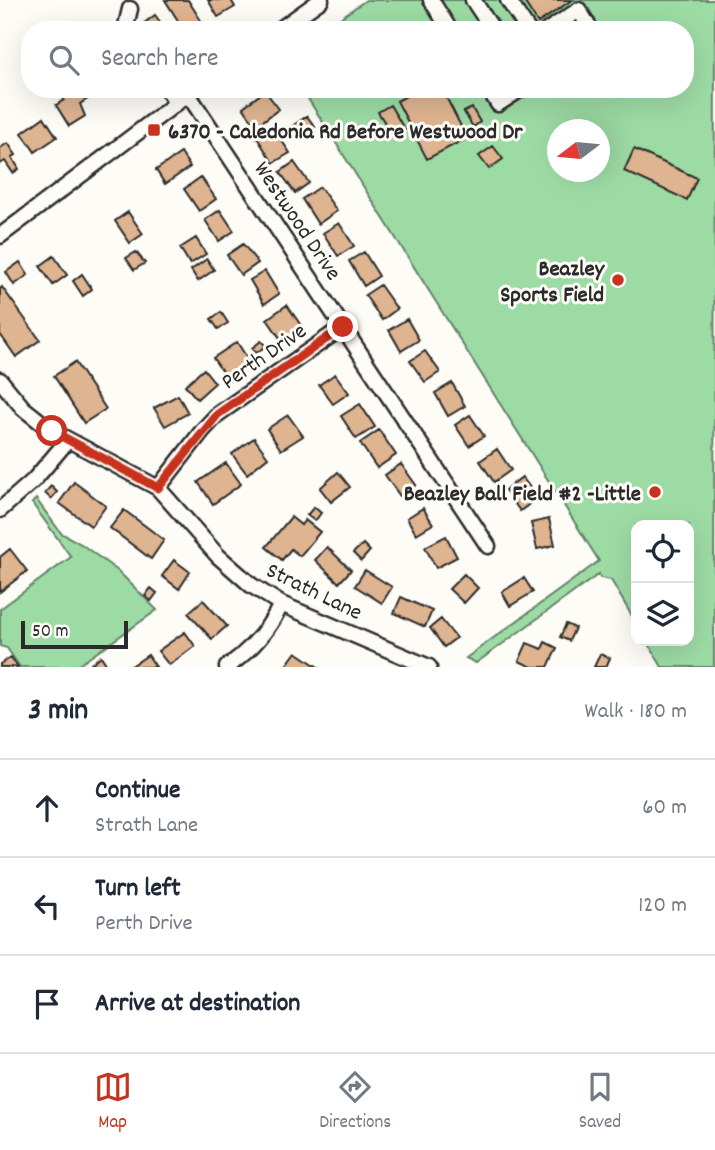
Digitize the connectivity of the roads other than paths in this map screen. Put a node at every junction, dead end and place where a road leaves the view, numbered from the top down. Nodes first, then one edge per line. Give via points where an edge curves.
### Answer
1 (321, 0) edge
2 (431, 0) edge
3 (473, 0) edge
4 (508, 0) edge
5 (130, 9) dead end
6 (127, 21) edge
7 (292, 21) edge
8 (444, 21) edge
9 (487, 21) edge
10 (522, 21) edge
11 (562, 21) edge
12 (586, 21) edge
13 (173, 98) edge
14 (183, 98) edge
15 (196, 98) edge
16 (494, 98) edge
17 (508, 98) edge
18 (176, 103) junction
19 (0, 236) edge
20 (343, 327) junction
21 (0, 380) edge
22 (68, 440) junction
23 (158, 488) junction
24 (0, 510) edge
25 (488, 547) dead end
26 (281, 604) junction
27 (227, 667) edge
28 (429, 667) edge

1 - 7 street
2 - 8 street
3 - 9 street
4 - 10 street
5 - 6 street
11 - 12 street via 579,10
13 - 18 street
14 - 18 street
15 - 20 street, Westwood Drive
16 - 17 street via 498,104
18 - 19 street
20 - 23 street, Perth Drive via 218,414
20 - 25 street, Westwood Drive
21 - 22 street, Strath Lane via 23,408
22 - 23 street, Strath Lane
22 - 24 street
23 - 26 street, Strath Lane via 218,556
26 - 27 street via 261,638
26 - 28 street, Strath Lane

